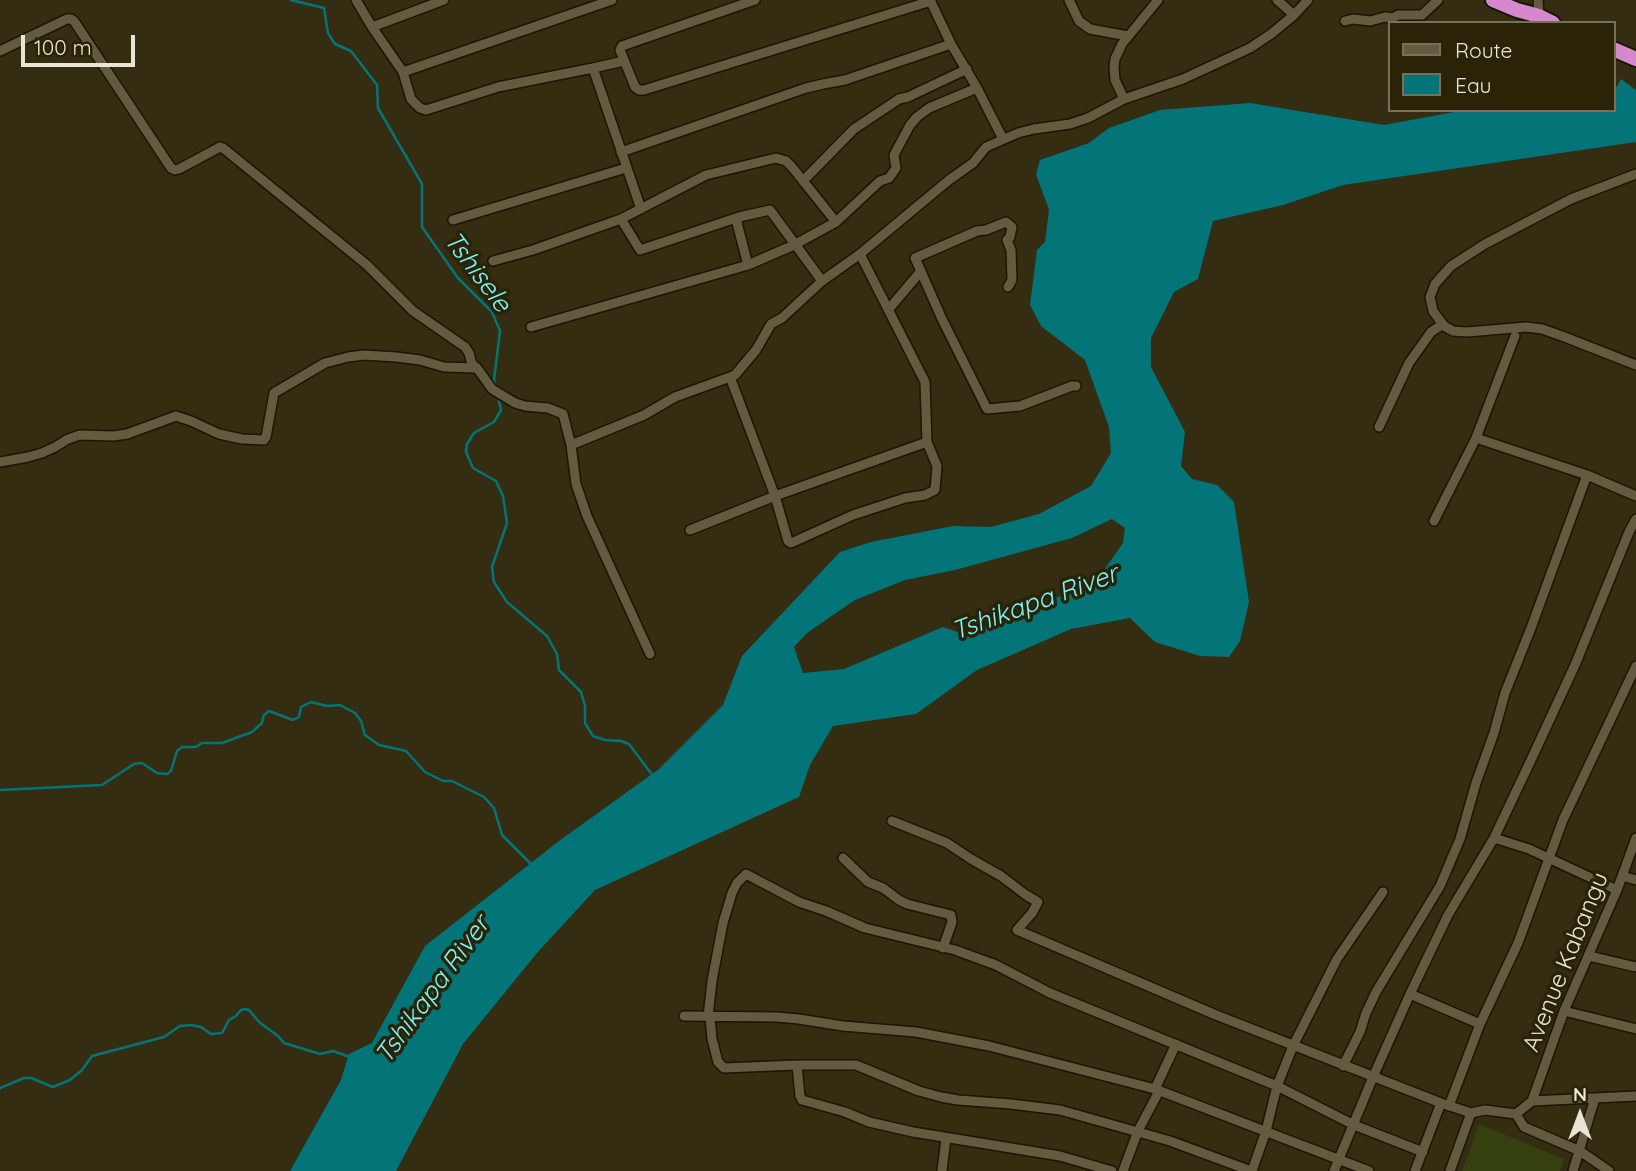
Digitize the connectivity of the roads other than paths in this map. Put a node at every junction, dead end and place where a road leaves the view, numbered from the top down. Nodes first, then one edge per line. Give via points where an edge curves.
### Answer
1 (356, 0) edge
2 (444, 0) edge
3 (612, 0) edge
4 (755, 0) edge
5 (931, 0) edge
6 (1069, 0) edge
7 (1158, 0) edge
8 (1277, 0) edge
9 (1308, 0) edge
10 (1438, 0) edge
11 (1493, 0) edge
12 (1538, 0) edge
13 (1294, 15) junction
14 (1539, 16) junction
15 (1345, 21) dead end
16 (1549, 21) edge
17 (372, 27) junction
18 (1128, 36) junction
19 (951, 44) junction
20 (1615, 50) edge
21 (0, 51) edge
22 (1636, 59) edge
23 (624, 61) junction
24 (593, 68) junction
25 (967, 69) junction
26 (403, 72) junction
27 (977, 88) junction
28 (1124, 99) junction
29 (1003, 139) junction
30 (621, 152) junction
31 (626, 168) junction
32 (1636, 174) edge
33 (803, 181) junction
34 (641, 208) junction
35 (739, 217) junction
36 (621, 219) junction
37 (453, 220) dead end
38 (836, 222) junction
39 (794, 245) junction
40 (860, 254) junction
41 (493, 261) dead end
42 (748, 265) junction
43 (921, 271) junction
44 (822, 281) junction
45 (1008, 287) dead end
46 (888, 310) junction
47 (1443, 324) junction
48 (531, 327) dead end
49 (1515, 336) dead end
50 (1636, 364) edge
51 (477, 368) junction
52 (730, 377) junction
53 (1076, 386) dead end
54 (1378, 427) dead end
55 (1476, 439) junction
56 (927, 442) junction
57 (571, 445) junction
58 (0, 462) edge
59 (1587, 475) junction
60 (775, 496) junction
61 (1636, 496) edge
62 (1636, 519) edge
63 (1434, 521) dead end
64 (690, 530) dead end
65 (650, 654) dead end
66 (1636, 666) edge
67 (892, 821) dead end
68 (1494, 838) junction
69 (1636, 838) edge
70 (844, 858) dead end
71 (1549, 859) junction
72 (1622, 876) junction
73 (1636, 880) edge
74 (1617, 890) junction
75 (1383, 892) dead end
76 (943, 948) junction
77 (1589, 956) junction
78 (1636, 967) edge
79 (1410, 994) junction
80 (1564, 1011) junction
81 (684, 1016) dead end
82 (709, 1017) junction
83 (1480, 1024) junction
84 (1636, 1029) edge
85 (1176, 1044) junction
86 (1293, 1045) junction
87 (797, 1065) junction
88 (1343, 1066) junction
89 (1373, 1077) junction
90 (1277, 1086) junction
91 (1155, 1089) junction
92 (1636, 1096) edge
93 (1595, 1098) junction
94 (1532, 1101) junction
95 (1445, 1104) junction
96 (1471, 1113) junction
97 (1516, 1114) junction
98 (1354, 1125) junction
99 (1138, 1131) junction
100 (1266, 1131) junction
101 (946, 1138) junction
102 (1580, 1151) junction
103 (1423, 1152) junction
104 (1339, 1158) junction
105 (942, 1171) edge
106 (1112, 1171) edge
107 (1123, 1171) edge
108 (1251, 1171) edge
109 (1335, 1171) edge
110 (1369, 1171) edge
111 (1415, 1171) edge
112 (1450, 1171) edge
113 (1573, 1171) edge
114 (1609, 1171) edge

1 - 17 street
2 - 17 street
3 - 26 street
4 - 23 street via 622,46
5 - 19 street
5 - 23 street via 644,90 635,87
6 - 18 street via 1079,21 1090,29
7 - 18 street
8 - 13 street
9 - 13 street
10 - 15 street via 1422,15
11 - 14 highway
12 - 14 street
13 - 28 street via 1250,48 1183,79
14 - 16 highway
17 - 26 street
18 - 28 street via 1114,67
19 - 25 street
19 - 30 street
20 - 22 highway
21 - 51 street via 71,19 171,168 179,169 223,148 366,265 413,311 465,347
23 - 24 street
24 - 26 street via 498,87 426,110 411,99
24 - 30 street
25 - 27 street
25 - 33 street via 899,99 854,129
27 - 29 street
27 - 38 street via 917,117 894,155 896,169
28 - 29 street via 1070,124
29 - 40 street via 986,147 973,163
30 - 31 street
31 - 34 street
31 - 37 street
32 - 47 street via 1571,199 1451,266 1430,297
33 - 34 street via 786,160 776,158 706,175
33 - 38 street
34 - 36 street
35 - 36 street via 640,250
35 - 39 street via 770,210
35 - 42 street
36 - 41 street
38 - 39 street
39 - 42 street
39 - 44 street
40 - 44 street
40 - 46 street
42 - 48 street
43 - 45 street via 915,258 1006,222 1012,227 1007,240 1012,280
43 - 46 street
43 - 53 street via 987,409 1020,405
44 - 52 street via 771,324 744,366
46 - 56 street via 925,383
47 - 50 street via 1466,332 1542,329
47 - 54 street via 1431,332 1409,363
49 - 55 street
51 - 57 street via 492,389 515,403 560,411
51 - 58 street via 396,357 348,357 325,363 274,393 264,440 219,433 176,416 127,434 80,435 42,453
52 - 57 street
52 - 60 street
55 - 59 street
55 - 63 street
56 - 60 street
56 - 60 street via 937,466 935,489 853,515 793,543 788,541
57 - 65 street via 576,484 587,516
59 - 61 street
59 - 88 street via 1505,693 1460,839 1440,886 1376,992
60 - 64 street
62 - 68 street via 1575,665
66 - 71 street
67 - 86 street via 947,843 1038,902 1017,930
68 - 71 street
68 - 79 street via 1448,915
69 - 72 street, Avenue Kabangu
70 - 76 street via 868,882 891,896 951,915
71 - 74 street
71 - 83 street via 1518,943
72 - 73 street
72 - 74 street, Avenue Kabangu
74 - 77 street, Avenue Kabangu
75 - 86 street via 1337,959
76 - 82 street via 865,928 799,902 746,874 732,893 723,923
76 - 85 street via 996,965 1050,993
77 - 78 street
77 - 80 street, Avenue Kabangu
79 - 83 street
79 - 89 street
80 - 84 street
80 - 94 street, Avenue Kabangu
81 - 82 street
82 - 87 street via 722,1066
82 - 91 street via 776,1017 916,1032
83 - 95 street
85 - 90 street
85 - 91 street
86 - 88 street
86 - 90 street
87 - 99 street via 856,1065 919,1091 958,1101 1060,1110
87 - 101 street via 802,1100 869,1122
88 - 89 street
89 - 95 street
89 - 98 street
90 - 98 street
90 - 100 street
91 - 99 street via 1158,1093
91 - 100 street
92 - 93 street
93 - 94 street
93 - 102 street
94 - 97 street
95 - 96 street
95 - 103 street
96 - 97 street
96 - 112 street
97 - 102 street via 1524,1127
98 - 103 street
98 - 104 street
99 - 107 street
99 - 108 street
100 - 104 street
100 - 108 street
101 - 105 street
101 - 106 street via 1060,1156
102 - 113 street
102 - 114 street
103 - 111 street
104 - 109 street
104 - 110 street

